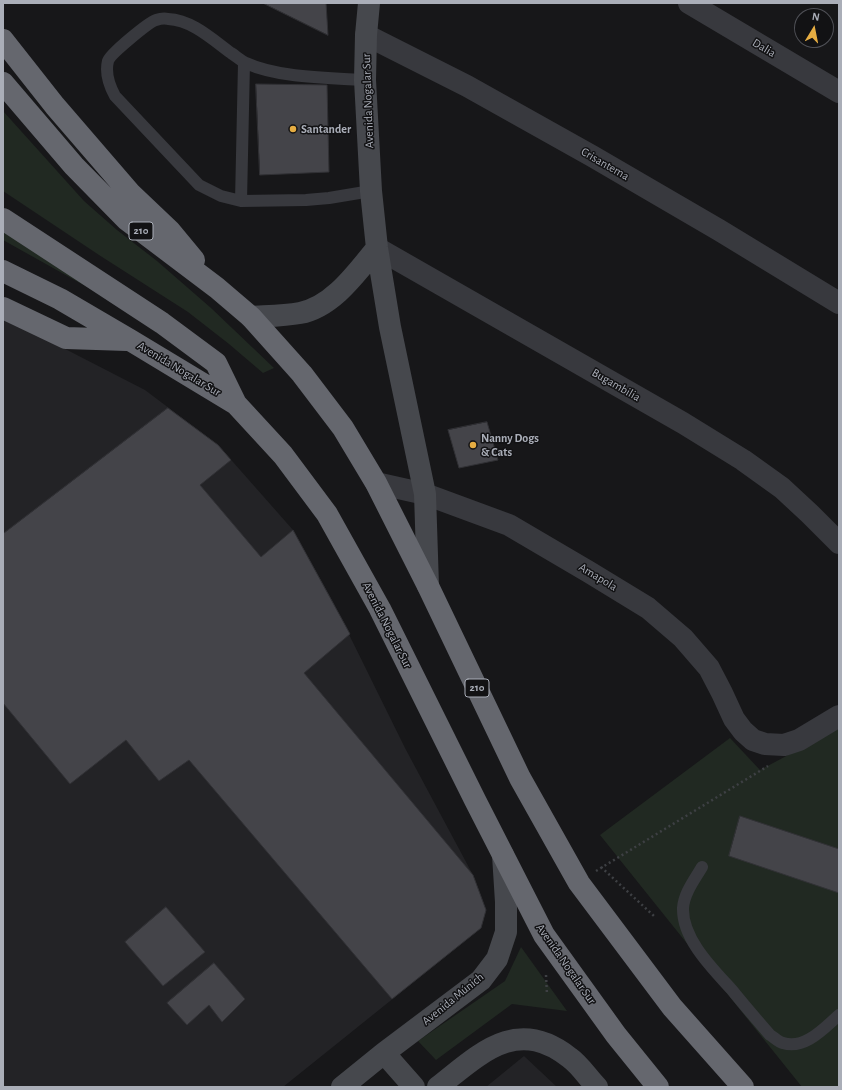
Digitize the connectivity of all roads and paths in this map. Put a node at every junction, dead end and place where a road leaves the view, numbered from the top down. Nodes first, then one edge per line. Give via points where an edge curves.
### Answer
1 (369, 3) edge
2 (689, 3) edge
3 (366, 35) junction
4 (3, 40) edge
5 (244, 62) junction
6 (365, 80) junction
7 (3, 84) edge
8 (839, 92) edge
9 (371, 191) junction
10 (241, 201) junction
11 (3, 219) edge
12 (377, 248) junction
13 (3, 271) edge
14 (216, 288) junction
15 (839, 303) edge
16 (3, 308) edge
17 (250, 317) junction
18 (130, 340) junction
19 (236, 404) junction
20 (376, 483) junction
21 (425, 494) junction
22 (839, 543) edge
23 (428, 586) junction
24 (839, 716) edge
25 (768, 755) junction
26 (502, 855) junction
27 (702, 867) dead end
28 (601, 868) junction
29 (580, 883) junction
30 (654, 916) dead end
31 (839, 1015) edge
32 (384, 1053) junction
33 (342, 1087) edge
34 (414, 1087) edge
35 (438, 1087) edge
36 (597, 1087) edge
37 (658, 1087) edge
38 (743, 1087) edge

1 - 3 main road, Avenida Nogalar Sur
2 - 8 street, Dalia
3 - 6 main road, Avenida Nogalar Sur
3 - 15 street, Crisantema via 467,86 592,156
4 - 14 highway via 60,112 130,193 170,231
5 - 6 lane via 282,73
5 - 10 lane
5 - 10 lane via 196,28 168,18 155,20 118,48 108,59 107,72 115,96 199,185 221,196
6 - 9 main road, Avenida Nogalar Sur
7 - 14 highway, Avenida Nogalar Sur / 210 via 74,166 126,220
9 - 10 lane via 306,200
9 - 12 main road, Avenida Nogalar Sur
11 - 19 highway via 162,323 216,363
12 - 17 main road via 345,287 322,304 301,313
12 - 21 main road, Avenida Nogalar Sur via 390,327
12 - 22 street, Bugambilia via 743,460 782,488
13 - 18 highway, Avenida Nogalar Sur via 60,299
14 - 17 highway, Avenida Nogalar Sur / 210
16 - 18 highway via 66,338
17 - 20 highway, Avenida Nogalar Sur / 210 via 302,374 338,422
18 - 19 highway, Avenida Nogalar Sur
19 - 26 highway, Avenida Nogalar Sur via 283,455 326,514 380,609
20 - 21 street, Amapola
20 - 23 highway, Avenida Nogalar Sur / 210
21 - 23 main road, Avenida Nogalar Sur
21 - 25 street, Amapola via 509,525 648,608 683,638 709,668 734,719
23 - 29 highway, Avenida Nogalar Sur / 210 via 520,778
24 - 25 street
25 - 28 path
26 - 32 main road, Avenida Múnich via 506,932 497,959 481,980
26 - 37 highway, Avenida Nogalar Sur via 544,935
27 - 31 lane via 687,892 683,908 691,938 704,958 770,1035 782,1043 794,1045 810,1040
28 - 29 path
28 - 30 path
29 - 38 highway, Avenida Nogalar Sur / 210 via 672,1007
32 - 33 main road, Avenida Múnich
32 - 34 main road
35 - 36 main road via 477,1056 503,1042 528,1039 545,1042 571,1058

